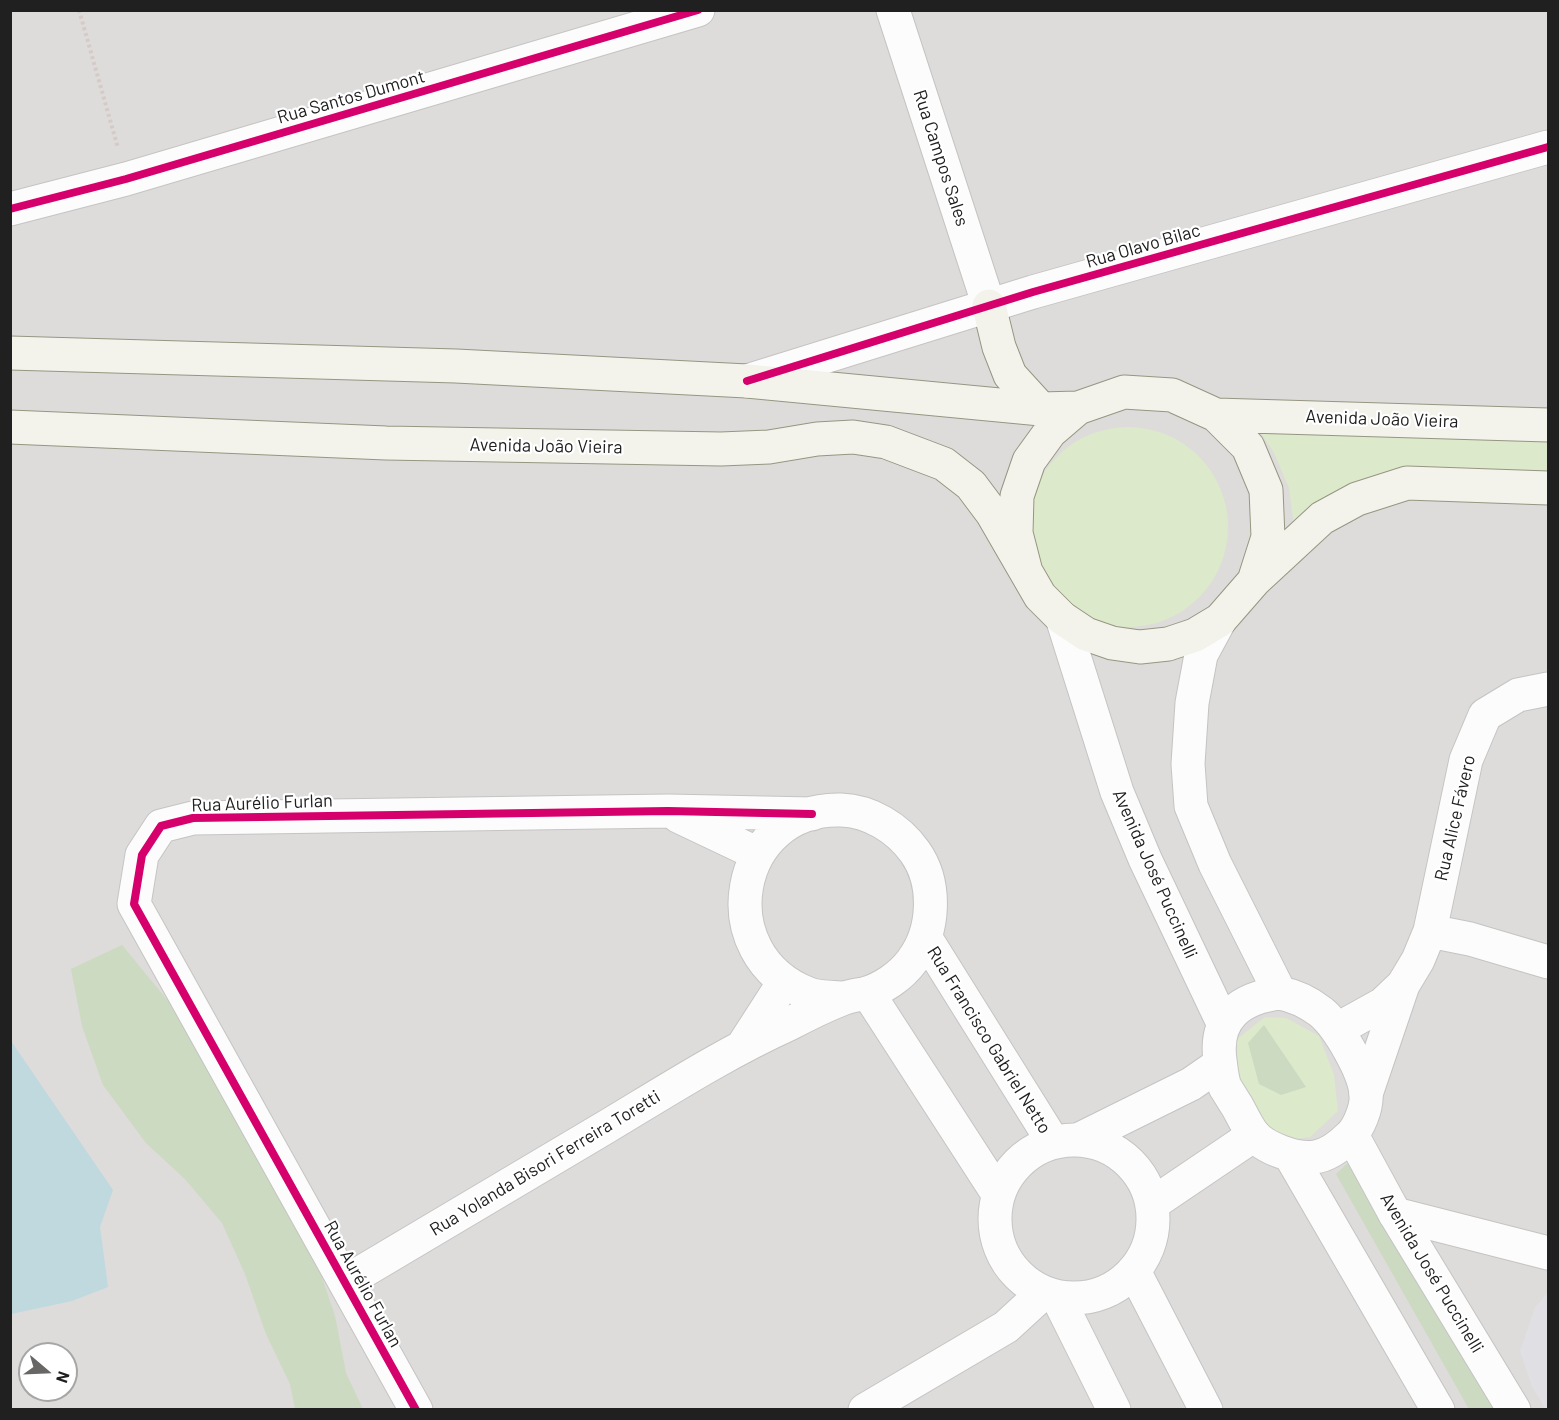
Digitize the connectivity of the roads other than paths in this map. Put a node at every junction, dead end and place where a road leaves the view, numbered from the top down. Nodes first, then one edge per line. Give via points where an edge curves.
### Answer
1 (698, 10) edge
2 (893, 10) edge
3 (1548, 147) edge
4 (10, 209) edge
5 (989, 306) junction
6 (10, 353) edge
7 (747, 381) junction
8 (1078, 408) junction
9 (1041, 410) junction
10 (1216, 414) junction
11 (1548, 425) edge
12 (10, 428) edge
13 (1548, 488) edge
14 (1024, 568) junction
15 (1254, 581) junction
16 (1062, 618) junction
17 (1220, 620) junction
18 (1548, 689) edge
19 (668, 811) junction
20 (812, 814) junction
21 (758, 854) junction
22 (1430, 931) junction
23 (925, 938) junction
24 (1548, 962) edge
25 (784, 982) junction
26 (1403, 985) junction
27 (1280, 993) junction
28 (856, 995) junction
29 (1224, 1023) junction
30 (1338, 1029) junction
31 (744, 1044) junction
32 (1220, 1064) junction
33 (1366, 1094) junction
34 (1352, 1134) junction
35 (1254, 1136) junction
36 (1067, 1140) junction
37 (1290, 1155) junction
38 (998, 1194) junction
39 (1152, 1204) junction
40 (1395, 1214) junction
41 (1548, 1253) edge
42 (1134, 1271) junction
43 (345, 1282) junction
44 (1050, 1295) junction
45 (416, 1410) edge
46 (865, 1410) edge
47 (1114, 1410) edge
48 (1206, 1410) edge
49 (1438, 1410) edge
50 (1514, 1410) edge

1 - 4 street, Rua Santos Dumont via 126,179
2 - 5 street, Rua Campos Sales
3 - 5 street, Rua Olavo Bilac
5 - 7 street, Rua Olavo Bilac
5 - 9 main road via 1010,375
6 - 7 main road via 421,365
7 - 9 main road
8 - 9 main road
8 - 10 main road via 1124,393 1172,394
8 - 14 main road via 1050,432 1029,461 1017,496 1016,532
10 - 11 main road, Avenida João Vieira
10 - 15 main road via 1248,447 1266,490 1268,537
12 - 14 main road, Avenida João Vieira via 721,449 853,437 886,442 944,464 971,485
13 - 15 main road via 1407,483 1357,499 1322,518
14 - 16 main road, Avenida João Vieira via 1040,596
15 - 17 main road, Avenida João Vieira
16 - 17 main road, Avenida João Vieira via 1086,634 1140,647 1196,635
16 - 29 street, Avenida José Puccinelli via 1117,792 1159,890
17 - 27 street via 1201,655 1192,703 1188,764 1191,807
18 - 22 street, Rua Alice Fávero via 1518,695 1485,715 1466,760
19 - 20 street, Rua Aurélio Furlan
19 - 21 street, Rua Aurélio Furlan
19 - 43 street, Rua Aurélio Furlan via 193,818 161,826 142,855 134,904
20 - 21 street via 791,822
20 - 23 street via 841,810 870,816 896,830 916,852 928,879 931,909
21 - 25 street via 747,880 744,909 750,937 763,962
22 - 24 street
22 - 26 street, Rua Alice Fávero
23 - 28 street via 912,961 892,981
23 - 36 street, Rua Francisco Gabriel Netto
25 - 28 street via 812,995
25 - 31 street, Rua Yolanda Bisori Ferreira Toretti
26 - 30 street, Rua Alice Fávero via 1383,1004
26 - 33 street, Rua Alice Fávero
27 - 29 street via 1260,995 1239,1006
27 - 30 street via 1296,996 1313,1006
28 - 31 street, Rua Yolanda Bisori Ferreira Toretti
28 - 38 street
29 - 32 street via 1218,1045
30 - 33 street
31 - 43 street, Rua Yolanda Bisori Ferreira Toretti
32 - 35 street via 1224,1085
32 - 36 street via 1191,1084
33 - 34 street via 1364,1111
34 - 37 street via 1332,1151 1315,1158
34 - 40 street, Avenida José Puccinelli
35 - 37 street
35 - 39 street
36 - 38 street via 1019,1161
36 - 39 street via 1113,1149 1138,1172
37 - 49 street
38 - 44 street via 994,1223 1001,1252 1018,1277
39 - 42 street via 1153,1227 1147,1251
40 - 41 street
40 - 50 street, Avenida José Puccinelli
42 - 44 street via 1100,1295 1080,1299
42 - 48 street
43 - 45 street, Rua Aurélio Furlan
44 - 46 street via 1006,1327
44 - 47 street

